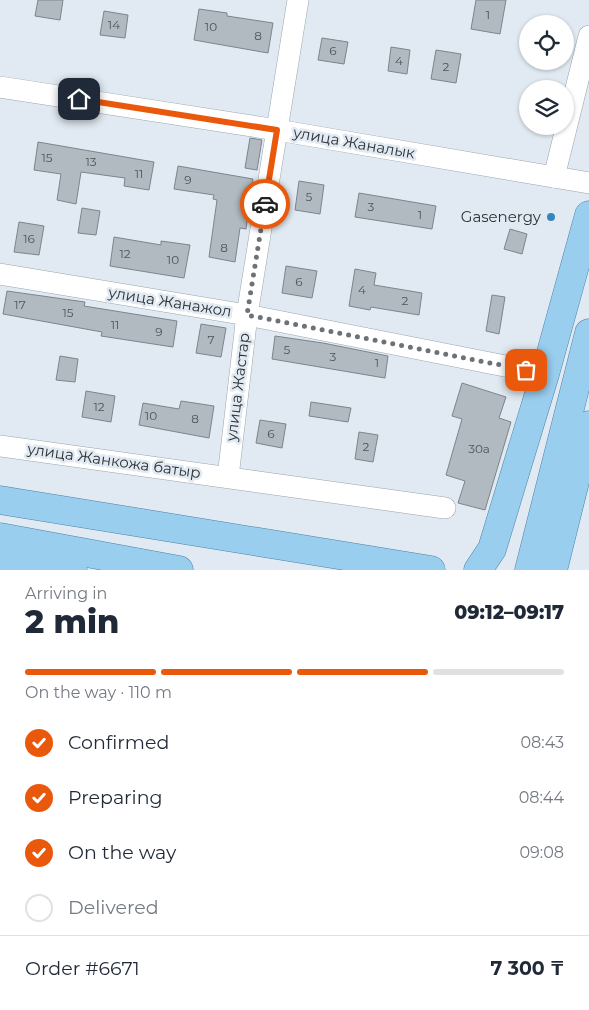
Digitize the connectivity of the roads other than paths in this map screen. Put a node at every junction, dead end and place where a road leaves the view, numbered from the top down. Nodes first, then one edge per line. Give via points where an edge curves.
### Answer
1 (298, 0) edge
2 (589, 36) edge
3 (0, 87) edge
4 (277, 130) junction
5 (554, 177) junction
6 (589, 183) edge
7 (589, 215) edge
8 (0, 274) edge
9 (247, 315) junction
10 (589, 333) edge
11 (544, 374) junction
12 (589, 425) edge
13 (0, 446) edge
14 (228, 477) junction
15 (0, 500) edge
16 (445, 508) dead end
17 (0, 537) edge
18 (0, 558) edge
19 (538, 564) edge
20 (72, 570) edge
21 (179, 570) edge
22 (431, 570) edge
23 (478, 570) edge
24 (512, 570) edge

1 - 4 street, улица Жастар
2 - 5 street
3 - 4 street, улица Жаналык
4 - 5 street, улица Жаналык
4 - 9 street, улица Жастар
5 - 6 street, улица Жаналык
7 - 11 main road
8 - 9 street, улица Жанажол
9 - 11 street, улица Жанажол
9 - 14 street, улица Жастар
10 - 19 main road
11 - 23 main road via 492,549
12 - 19 main road
13 - 14 street, улица Жанкожа батыр
14 - 16 street, улица Жанкожа батыр
15 - 22 main road
17 - 21 main road
18 - 20 main road
19 - 24 main road

